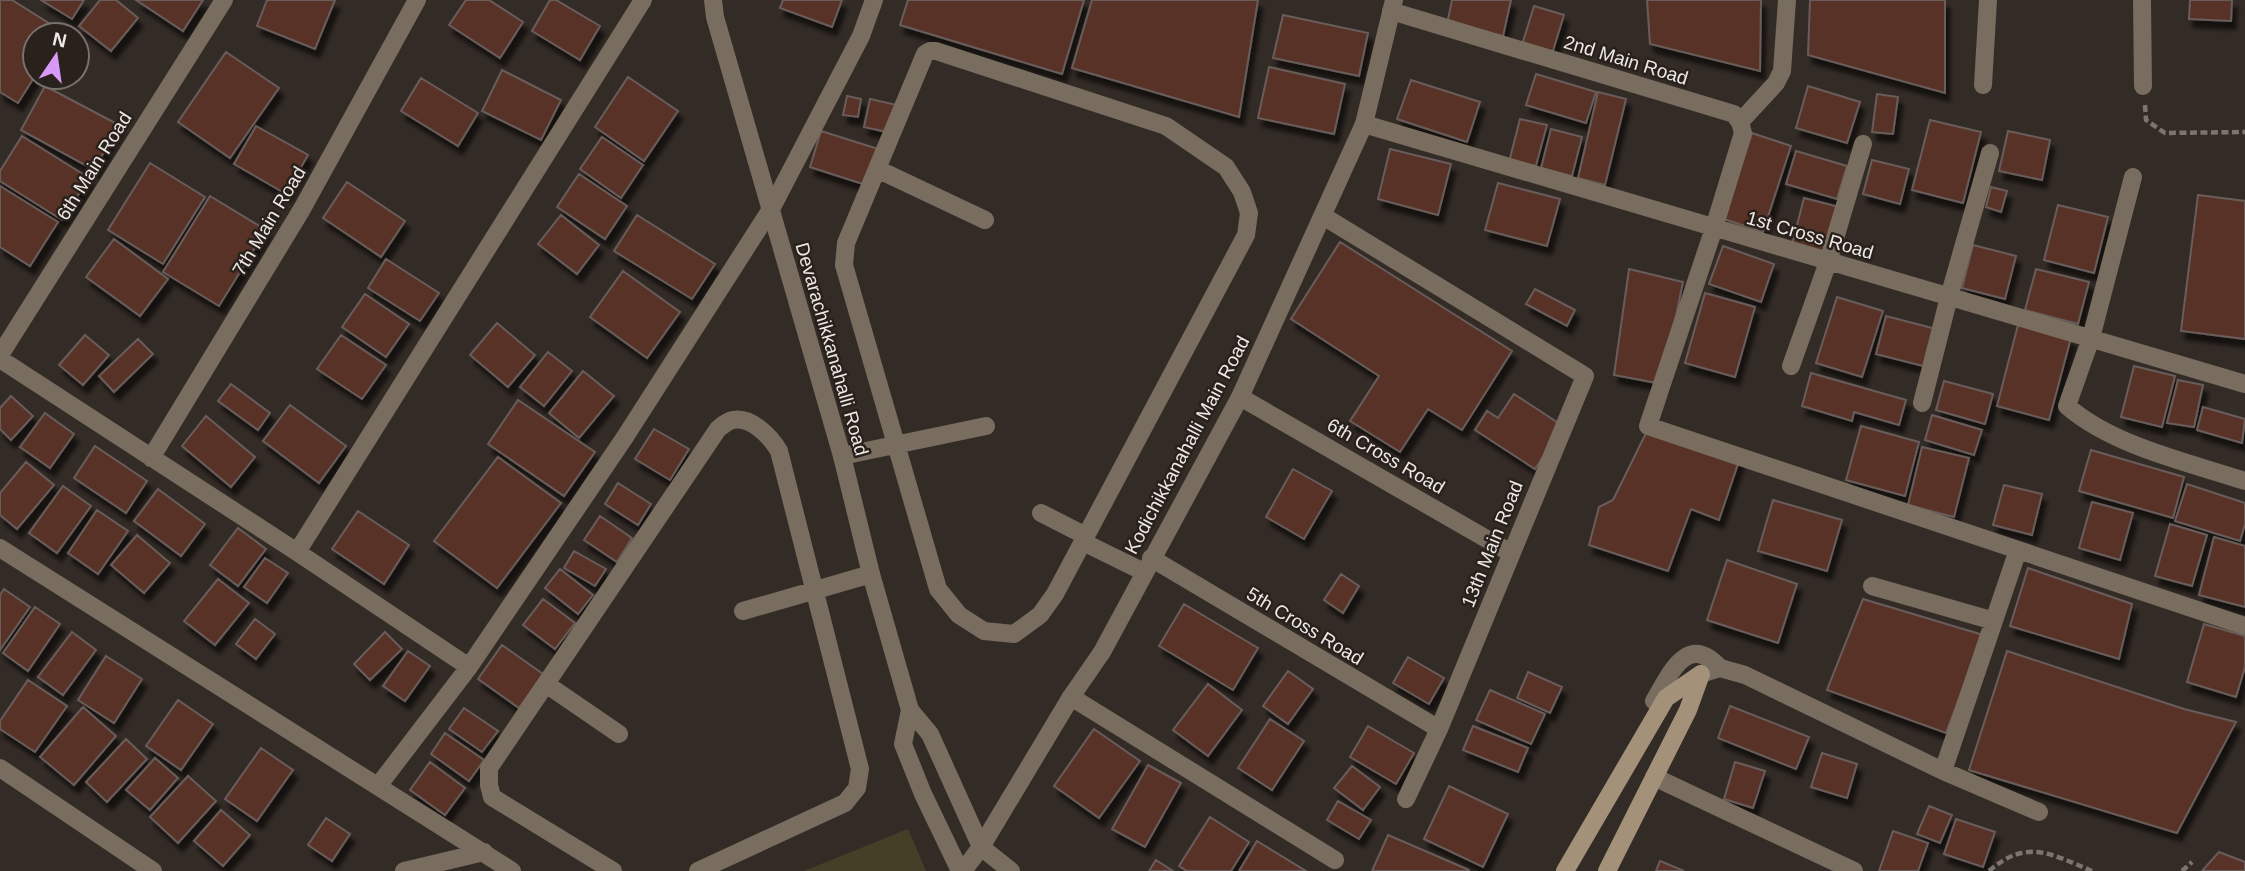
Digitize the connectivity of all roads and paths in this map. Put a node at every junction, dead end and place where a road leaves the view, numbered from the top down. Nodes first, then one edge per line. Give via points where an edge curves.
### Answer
1 (223, 0) edge
2 (417, 0) edge
3 (643, 0) edge
4 (713, 0) edge
5 (874, 0) edge
6 (1787, 0) edge
7 (1988, 0) edge
8 (2142, 0) edge
9 (1392, 5) edge
10 (1983, 85) dead end
11 (2143, 86) dead end
12 (2146, 120) dead end
13 (1740, 122) junction
14 (1364, 124) junction
15 (2245, 132) edge
16 (1863, 144) dead end
17 (1990, 153) dead end
18 (877, 169) junction
19 (2133, 177) dead end
20 (771, 209) junction
21 (1323, 216) junction
22 (985, 220) dead end
23 (1714, 228) junction
24 (1828, 262) junction
25 (1949, 297) junction
26 (2091, 338) junction
27 (0, 357) edge
28 (1791, 366) dead end
29 (2245, 384) edge
30 (1240, 397) junction
31 (1922, 403) dead end
32 (986, 426) dead end
33 (898, 446) junction
34 (842, 456) junction
35 (151, 458) junction
36 (2245, 481) edge
37 (1041, 513) dead end
38 (1084, 539) junction
39 (0, 548) edge
40 (2018, 550) junction
41 (297, 552) junction
42 (1511, 553) junction
43 (1147, 565) junction
44 (871, 574) junction
45 (1872, 586) dead end
46 (814, 591) junction
47 (743, 611) dead end
48 (1994, 621) junction
49 (2245, 626) edge
50 (469, 667) junction
51 (1720, 668) junction
52 (1701, 674) junction
53 (546, 684) junction
54 (1072, 697) junction
55 (1660, 699) junction
56 (910, 710) junction
57 (1688, 710) junction
58 (1438, 729) junction
59 (619, 734) dead end
60 (0, 768) edge
61 (1943, 771) junction
62 (1654, 777) junction
63 (378, 786) junction
64 (1406, 799) dead end
65 (2039, 812) dead end
66 (981, 847) junction
67 (484, 852) junction
68 (1335, 860) dead end
69 (2192, 862) dead end
70 (153, 871) edge
71 (404, 871) edge
72 (512, 871) edge
73 (612, 871) edge
74 (698, 871) edge
75 (961, 871) edge
76 (1011, 871) edge
77 (1565, 871) edge
78 (1607, 871) edge
79 (1854, 871) edge
80 (1989, 871) edge
81 (2089, 871) edge
82 (2182, 871) edge

1 - 27 street, 6th Main Road
2 - 35 street, 7th Main Road via 302,209
3 - 41 street
4 - 20 street, Devarachikkanahalli Road
5 - 20 street via 861,36
6 - 13 street via 1782,71
7 - 10 street
8 - 11 street
9 - 13 street, 2nd Main Road via 1734,114
9 - 14 street, Kodichikkanahalli Main Road
12 - 15 path via 2165,133
13 - 23 street via 1743,133
14 - 21 street, Kodichikkanahalli Main Road
14 - 23 street, 1st Cross Road
16 - 24 street
17 - 25 street
18 - 22 street
18 - 33 street via 846,243 844,265
18 - 38 street via 925,54 936,51 1166,126 1226,167 1242,192 1249,213 1246,235
19 - 26 street
20 - 34 street, Devarachikkanahalli Road
20 - 50 street via 625,437
21 - 30 street, Kodichikkanahalli Main Road
21 - 42 street, 13th Main Road via 1585,376
23 - 24 street, 1st Cross Road
23 - 40 street via 1648,426
24 - 25 street, 1st Cross Road
24 - 28 street
25 - 26 street, 1st Cross Road
25 - 31 street
26 - 29 street, 1st Cross Road
26 - 36 street via 2067,406 2108,433
27 - 35 street
30 - 42 street, 6th Cross Road
30 - 43 street, Kodichikkanahalli Main Road
32 - 33 street
33 - 34 street
33 - 38 street via 938,589 959,615 984,631 1014,634 1040,615
34 - 44 street, Devarachikkanahalli Road
35 - 41 street
37 - 38 street, 5th Cross Road
38 - 43 street, 5th Cross Road
39 - 63 street
40 - 48 street
40 - 49 street
41 - 50 street
42 - 58 street, 13th Main Road
43 - 54 street, Kodichikkanahalli Main Road via 1102,652
43 - 58 street, 5th Cross Road
44 - 46 street
44 - 56 street, Devarachikkanahalli Road
45 - 48 street
46 - 47 street
46 - 53 street via 779,450 771,436 741,419 729,420 718,429
46 - 74 street via 860,769 857,788 845,803
48 - 61 street
50 - 63 street
51 - 52 street
51 - 55 street via 1710,657 1684,656
51 - 61 street via 1745,675
52 - 55 main road
52 - 57 main road
53 - 59 street
53 - 73 street via 489,768 492,797
54 - 66 street, Kodichikkanahalli Main Road
54 - 68 street
55 - 57 main road
55 - 77 main road
56 - 66 street, Devarachikkanahalli Road via 930,734
56 - 75 street, Devarachikkanahalli Road via 903,744
57 - 62 main road
58 - 64 street, 13th Main Road
60 - 70 street
61 - 65 street
62 - 78 main road
62 - 79 street
63 - 67 street
66 - 75 street, Devarachikkanahalli Road
66 - 76 street, Devarachikkanahalli Road
67 - 71 street
67 - 72 street
69 - 82 path
80 - 81 path via 2018,852 2039,851

